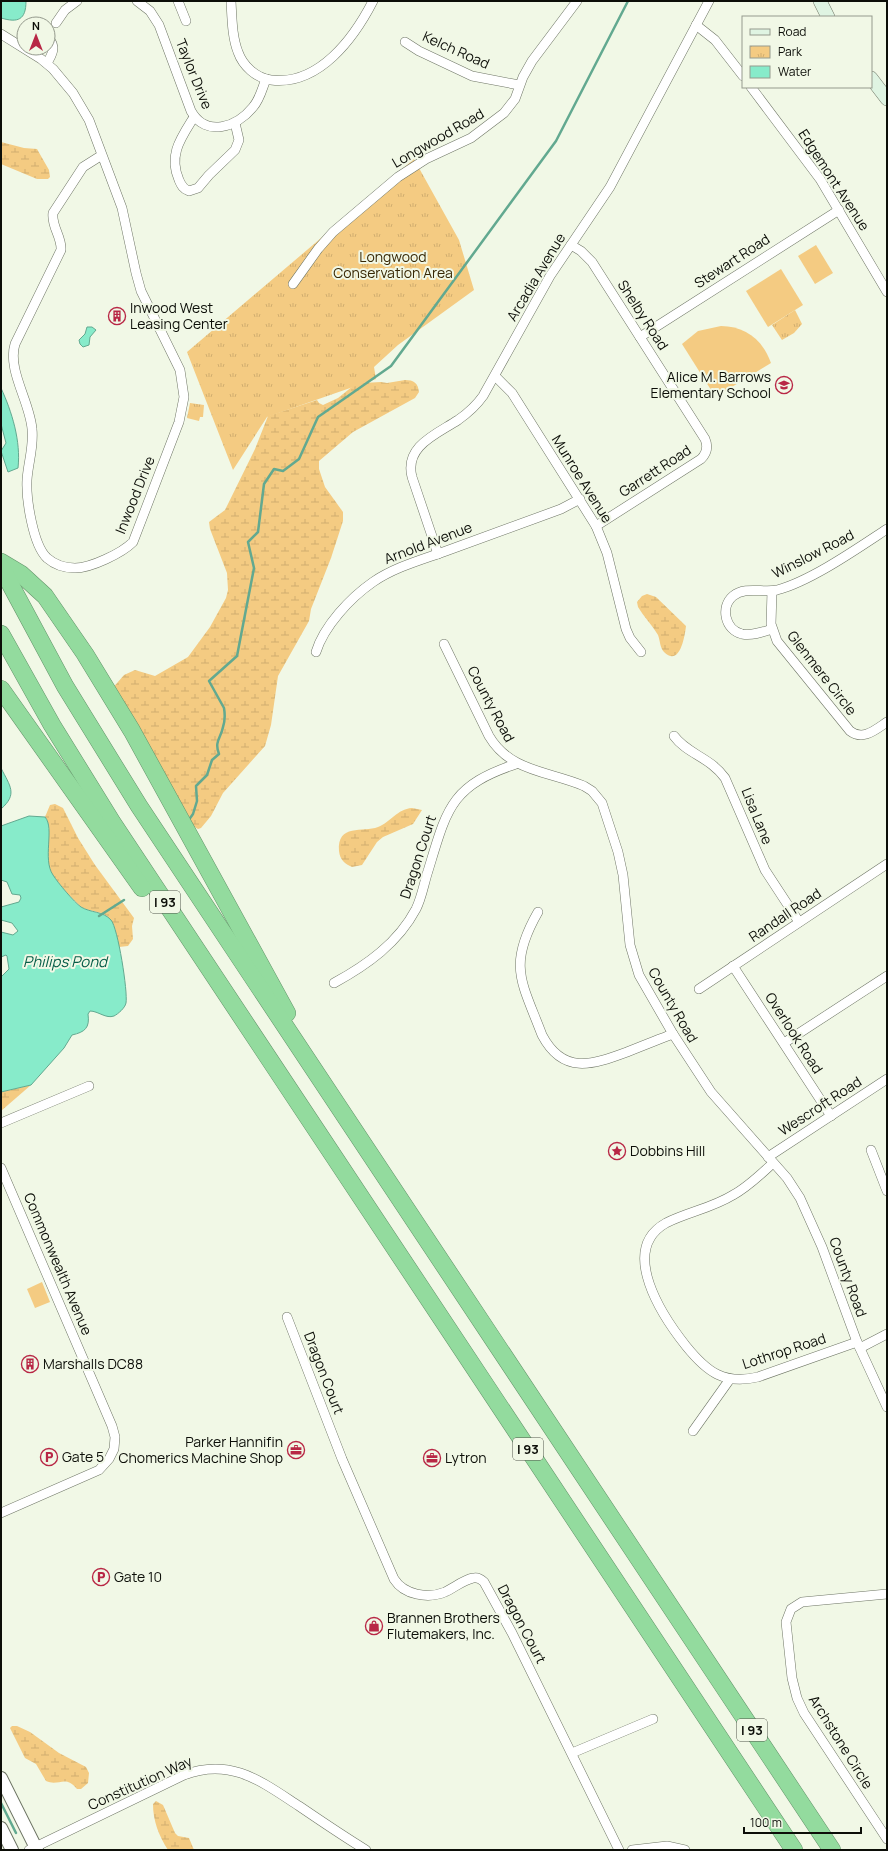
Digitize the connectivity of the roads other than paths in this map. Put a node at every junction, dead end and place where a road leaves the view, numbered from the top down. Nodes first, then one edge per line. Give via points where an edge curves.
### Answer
1 (77, 1) edge
2 (137, 1) edge
3 (178, 1) edge
4 (231, 1) edge
5 (373, 1) edge
6 (577, 1) edge
7 (709, 1) edge
8 (820, 1) edge
9 (828, 16) edge
10 (186, 21) dead end
11 (56, 23) dead end
12 (696, 25) junction
13 (1, 34) edge
14 (16, 42) edge
15 (405, 42) dead end
16 (37, 56) edge
17 (50, 56) edge
18 (47, 63) junction
19 (742, 75) edge
20 (266, 79) junction
21 (872, 79) edge
22 (519, 85) junction
23 (752, 88) edge
24 (887, 99) edge
25 (194, 117) junction
26 (235, 123) junction
27 (102, 155) junction
28 (839, 210) junction
29 (571, 245) junction
30 (293, 284) dead end
31 (887, 292) edge
32 (640, 337) junction
33 (495, 376) junction
34 (706, 449) joint
35 (580, 499) junction
36 (596, 526) junction
37 (887, 530) edge
38 (438, 554) junction
39 (1, 562) edge
40 (1, 567) edge
41 (772, 591) junction
42 (772, 629) junction
43 (1, 634) edge
44 (444, 644) dead end
45 (316, 652) dead end
46 (641, 652) dead end
47 (1, 689) edge
48 (887, 722) edge
49 (674, 736) dead end
50 (516, 764) junction
51 (887, 864) edge
52 (538, 912) dead end
53 (799, 922) junction
54 (194, 946) junction
55 (734, 966) junction
56 (887, 976) edge
57 (334, 983) dead end
58 (699, 989) dead end
59 (673, 1034) junction
60 (784, 1043) junction
61 (311, 1066) junction
62 (887, 1079) edge
63 (89, 1086) dead end
64 (831, 1116) junction
65 (1, 1123) edge
66 (871, 1150) dead end
67 (771, 1160) junction
68 (1, 1168) edge
69 (887, 1191) edge
70 (287, 1317) dead end
71 (887, 1334) edge
72 (858, 1345) junction
73 (730, 1379) junction
74 (887, 1407) edge
75 (693, 1431) dead end
76 (1, 1513) edge
77 (887, 1594) edge
78 (652, 1719) dead end
79 (572, 1753) junction
80 (1, 1778) edge
81 (1, 1828) edge
82 (887, 1839) edge
83 (34, 1849) edge
84 (12, 1850) edge
85 (366, 1850) edge
86 (619, 1850) edge
87 (632, 1850) edge
88 (685, 1850) edge
89 (794, 1850) edge
90 (832, 1850) edge

1 - 11 street via 65,10
2 - 25 street, Taylor Drive via 150,11 159,25
3 - 10 street
4 - 20 street via 238,53 249,69
5 - 20 street via 351,37 325,62 296,79
6 - 22 street, Longwood Road via 539,51
7 - 12 street, Arcadia Avenue
8 - 9 main road
12 - 19 street via 715,40
12 - 29 street, Arcadia Avenue via 610,187
13 - 14 street, Inwood Drive
15 - 22 street, Kelch Road via 474,76
16 - 18 street, Inwood Drive
17 - 18 street
18 - 27 street, Inwood Drive via 79,101
20 - 26 street, Taylor Drive via 258,101
21 - 24 main road
22 - 30 street, Longwood Road via 510,106 495,121 471,138 409,168 343,222 325,240
23 - 28 street, Edgemont Avenue via 811,165
25 - 26 street, Taylor Drive via 212,127
25 - 26 street via 181,136 174,156 177,177 182,186 189,191 198,188 235,150 239,140
27 - 27 street, Inwood Drive via 83,167 53,213 61,250 15,344 13,354 31,420 33,437 27,480 29,517 46,557 59,566 74,568 106,558 133,542 179,422 184,397 182,376 141,291 124,215
28 - 31 street, Edgemont Avenue
28 - 32 street, Stewart Road
29 - 32 street, Shelby Road via 592,262
29 - 33 street, Arcadia Avenue via 544,285
32 - 34 street, Shelby Road via 705,439
33 - 35 street, Munroe Avenue via 512,393
33 - 38 street, Arcadia Avenue via 472,410 422,444 411,459 412,477
34 - 36 street, Garrett Road via 701,459
35 - 36 street, Munroe Avenue
35 - 38 street, Arnold Avenue via 561,509
36 - 46 street, Munroe Avenue via 610,564 626,629
37 - 41 street, Winslow Road via 822,569
38 - 45 street, Arnold Avenue via 388,573 369,585 327,628
39 - 61 highway via 34,584 58,612 125,720 282,1002
40 - 61 highway, I 93 via 48,656 112,764
41 - 42 street, Glenmere Circle
41 - 42 street, Winslow Road via 749,590 737,593 729,601 725,614 731,628 740,633 749,635
42 - 48 street, Glenmere Circle via 782,647 852,733 867,734
43 - 54 highway, I 93 via 82,774
44 - 50 street, County Road via 493,743 504,756
47 - 54 highway via 150,899
49 - 53 street, Lisa Lane via 681,744 714,765 725,778 765,870
50 - 57 street, Dragon Court via 468,786 455,799 444,823 420,900 412,915 378,956
50 - 59 street, County Road via 584,786 602,803 621,863 632,955 643,984
51 - 53 street, Randall Road
52 - 59 street via 523,944 520,971 542,1035 555,1052 572,1063 595,1064
53 - 55 street, Randall Road
54 - 89 highway, I 93
55 - 58 street, Randall Road
55 - 60 street, Overlook Road
56 - 60 street
59 - 67 street, County Road via 711,1092
60 - 64 street, Overlook Road
61 - 90 highway, I 93
62 - 64 street, Wescroft Road
63 - 65 street
64 - 67 street, Wescroft Road
66 - 69 street
67 - 72 street, County Road via 793,1187 805,1208 829,1264
67 - 73 street, Lothrop Road via 734,1195 658,1228 645,1250 648,1278 671,1325 689,1350 707,1368
68 - 76 street, Commonwealth Avenue via 112,1426 115,1441 110,1459 99,1470
70 - 79 street, Dragon Court via 342,1459 396,1582 409,1591 428,1595 442,1593 472,1579 482,1581 512,1634
71 - 72 street, Lothrop Road
72 - 73 street, Lothrop Road via 758,1377
72 - 74 street, County Road
73 - 75 street
77 - 82 street, Archstone Circle via 802,1602 791,1609 786,1624 792,1678 800,1704
78 - 79 street
79 - 86 street, Dragon Court
80 - 83 street
81 - 84 street
83 - 85 street, Constitution Way via 184,1775 220,1768 258,1779
87 - 88 street via 667,1846

